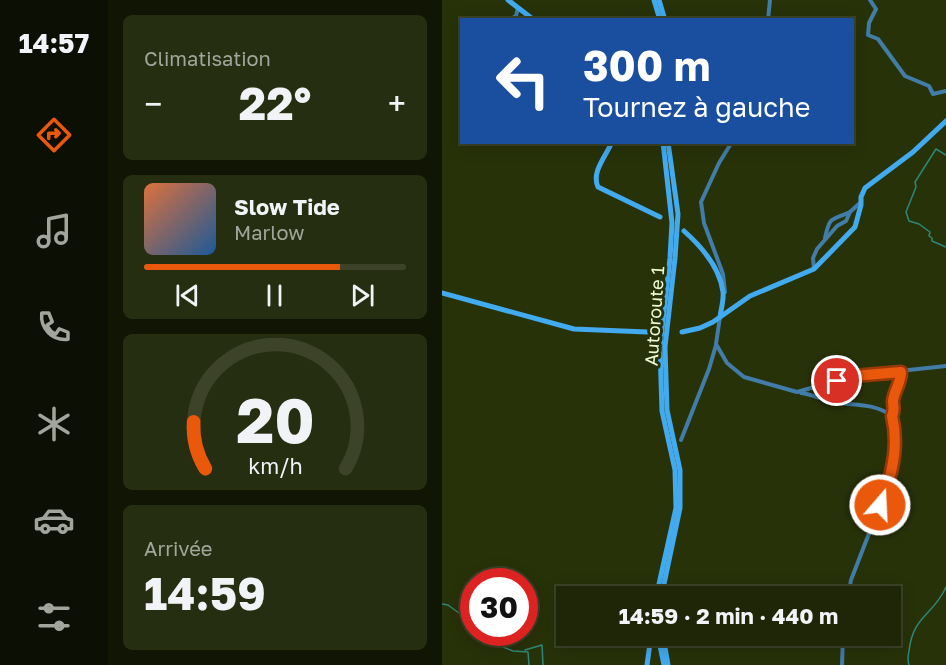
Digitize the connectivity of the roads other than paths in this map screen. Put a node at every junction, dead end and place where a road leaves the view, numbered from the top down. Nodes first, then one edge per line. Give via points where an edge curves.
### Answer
1 (508, 0) edge
2 (657, 0) edge
3 (770, 0) edge
4 (870, 0) edge
5 (518, 7) junction
6 (512, 18) edge
7 (532, 18) edge
8 (662, 18) edge
9 (768, 18) edge
10 (946, 91) edge
11 (946, 121) edge
12 (611, 144) edge
13 (666, 144) edge
14 (731, 144) edge
15 (862, 201) junction
16 (850, 212) junction
17 (660, 217) dead end
18 (684, 231) dead end
19 (824, 242) junction
20 (814, 269) junction
21 (442, 293) edge
22 (722, 302) junction
23 (720, 317) junction
24 (647, 332) dead end
25 (682, 332) dead end
26 (716, 344) junction
27 (946, 366) edge
28 (901, 372) junction
29 (797, 392) junction
30 (892, 416) junction
31 (681, 440) dead end
32 (664, 586) edge
33 (850, 586) edge
34 (650, 646) edge
35 (663, 646) edge
36 (843, 646) edge
37 (843, 664) edge
38 (647, 665) edge
39 (666, 665) edge

1 - 5 street
2 - 8 street
3 - 9 street
4 - 10 street via 876,9 868,35 878,39 907,78 929,86 933,94
5 - 6 street
5 - 7 street
11 - 15 street via 865,188
12 - 17 street via 596,172 598,187
13 - 32 street, Autoroute 1 via 678,214 665,347 667,410 680,470 680,508
14 - 22 street via 701,202 703,223 724,274
15 - 16 street
15 - 20 street via 855,227
16 - 19 street
16 - 19 street via 830,220
18 - 22 street via 712,262 723,292
19 - 20 street via 813,258
20 - 23 street via 750,296
21 - 24 street via 574,329
22 - 23 street
23 - 25 street
23 - 26 street
26 - 29 street via 727,363 744,377
26 - 31 street
27 - 28 street
28 - 29 street via 853,376
28 - 30 street
29 - 30 street via 879,408
30 - 33 street via 895,441 887,488
34 - 38 street
35 - 39 street
36 - 37 street

